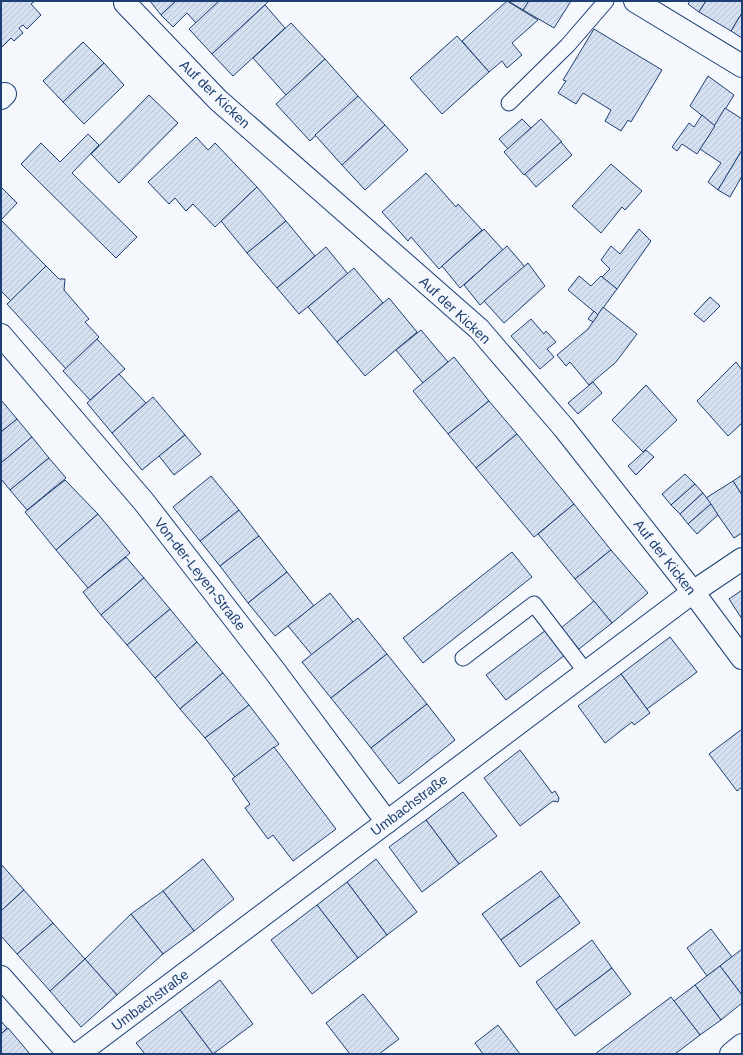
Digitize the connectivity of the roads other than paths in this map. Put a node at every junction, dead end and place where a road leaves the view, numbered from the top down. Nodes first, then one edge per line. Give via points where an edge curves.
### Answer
1 (606, 1) edge
2 (635, 1) edge
3 (125, 4) dead end
4 (742, 66) edge
5 (509, 102) dead end
6 (1, 335) edge
7 (742, 559) edge
8 (693, 592) junction
9 (463, 658) dead end
10 (742, 658) edge
11 (586, 672) junction
12 (387, 822) junction
13 (1, 977) edge
14 (742, 1045) edge
15 (69, 1054) edge
16 (78, 1054) edge
17 (731, 1054) edge

1 - 5 lane via 568,45
2 - 4 street
3 - 8 street, Auf der Kicken via 218,100 480,329 564,428
6 - 12 street, Von-der-Leyen-Straße via 144,502
7 - 8 street, Umbachstraße
8 - 10 street, Auf der Kicken
8 - 11 street, Umbachstraße
9 - 11 lane via 534,604
11 - 12 street, Umbachstraße
12 - 16 street, Umbachstraße
13 - 15 street
14 - 17 street

